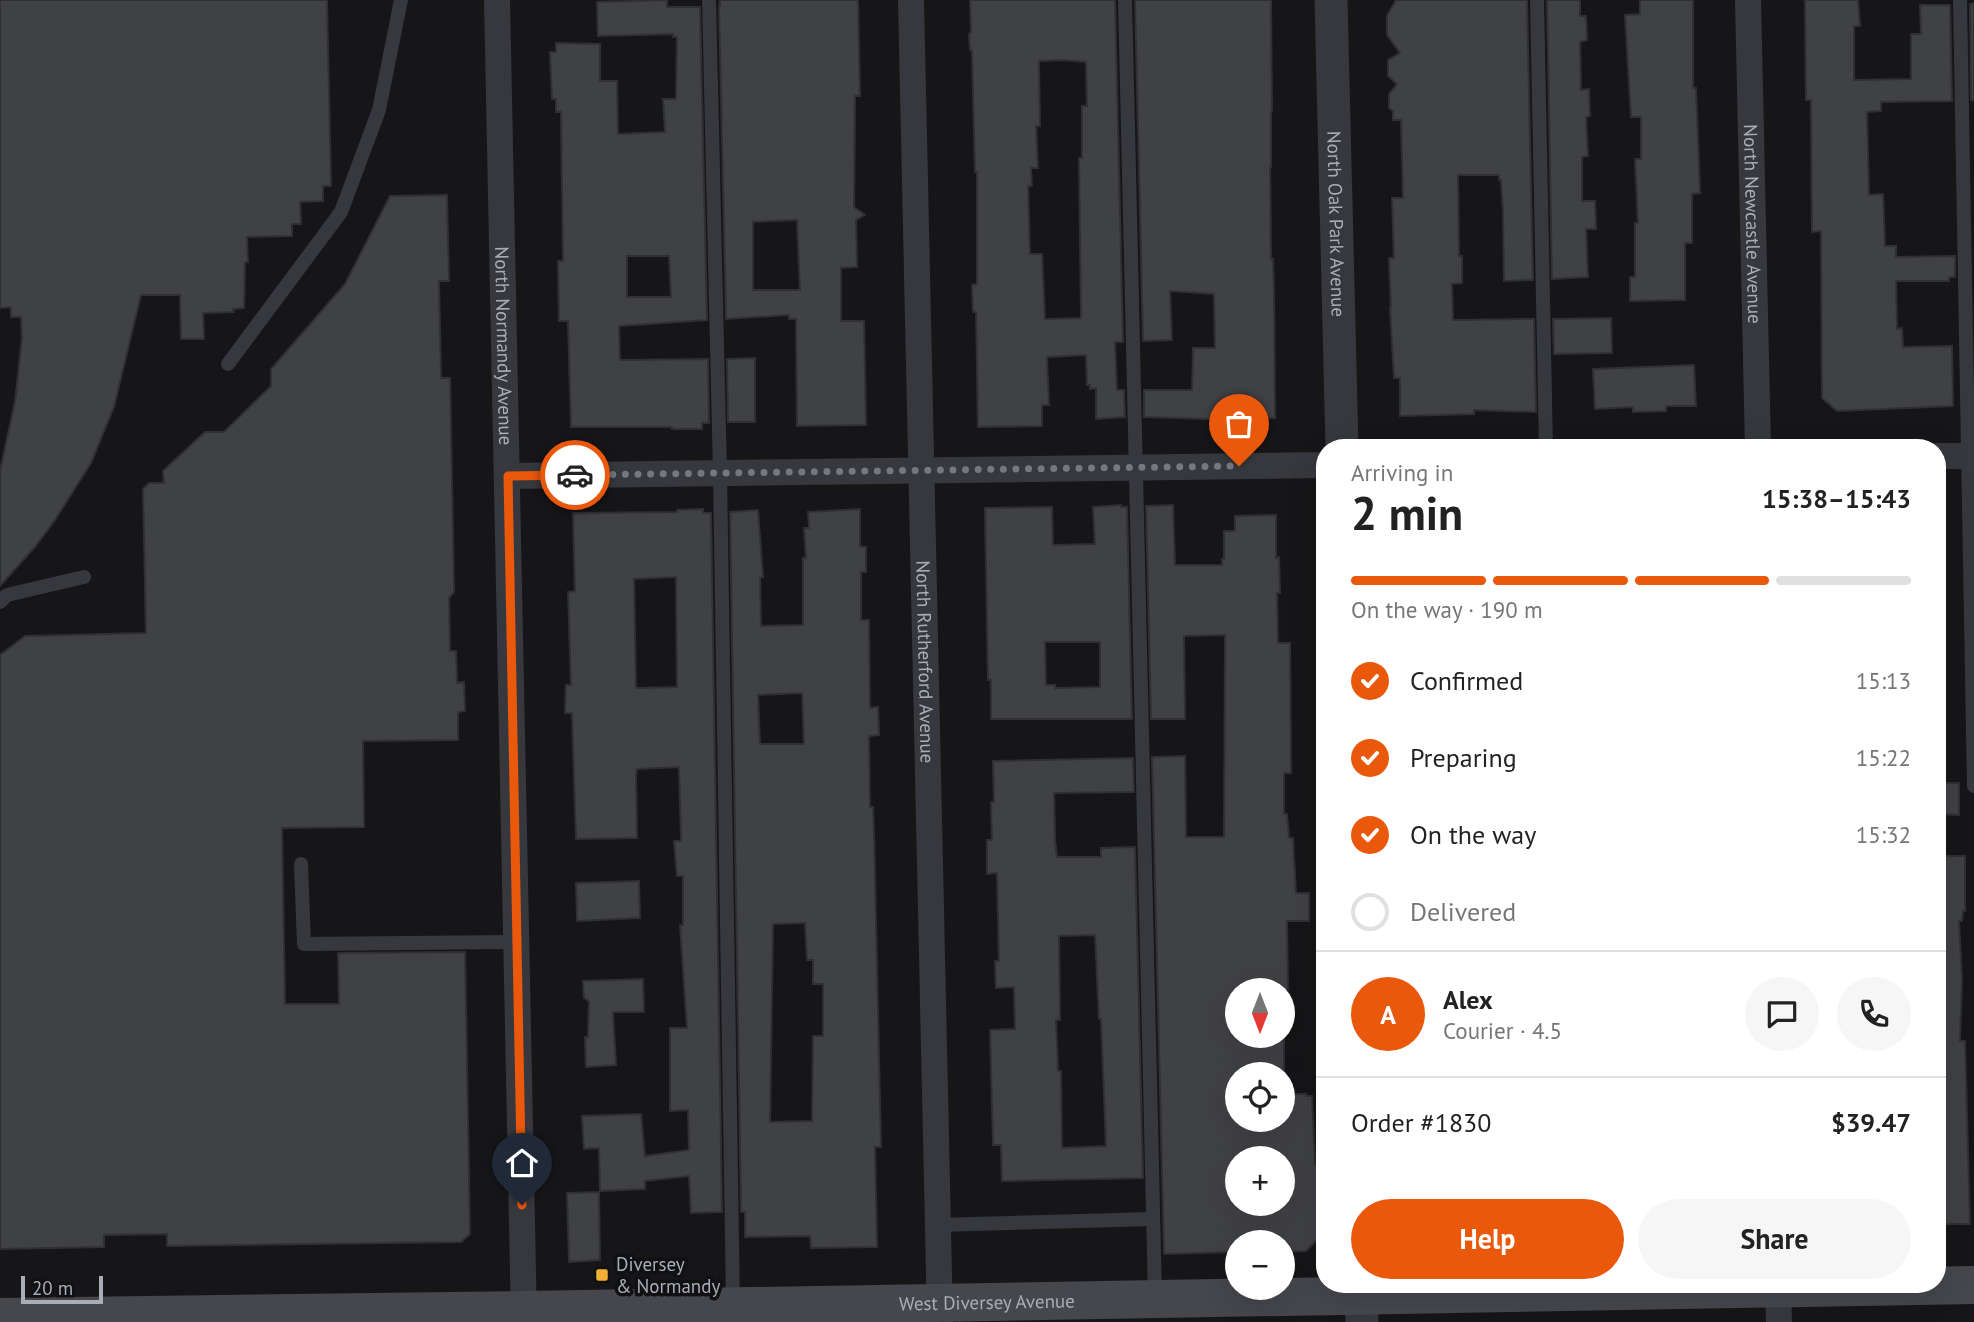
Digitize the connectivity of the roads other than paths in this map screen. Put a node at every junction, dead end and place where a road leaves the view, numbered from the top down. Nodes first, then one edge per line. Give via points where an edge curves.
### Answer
1 (401, 0) edge
2 (497, 0) edge
3 (709, 0) edge
4 (911, 0) edge
5 (1125, 0) edge
6 (1331, 0) edge
7 (1537, 0) edge
8 (1748, 0) edge
9 (1960, 0) edge
10 (228, 364) dead end
11 (1342, 439) edge
12 (1546, 439) edge
13 (1758, 439) edge
14 (1946, 456) edge
15 (1971, 456) edge
16 (1316, 465) edge
17 (1136, 468) junction
18 (921, 471) junction
19 (720, 474) junction
20 (508, 476) junction
21 (84, 577) dead end
22 (0, 602) edge
23 (1974, 786) edge
24 (301, 864) dead end
25 (517, 942) junction
26 (1153, 1219) junction
27 (938, 1225) junction
28 (1974, 1285) edge
29 (1946, 1287) edge
30 (1486, 1293) edge
31 (1671, 1293) edge
32 (1853, 1293) edge
33 (1778, 1298) edge
34 (1155, 1299) junction
35 (1362, 1301) edge
36 (733, 1307) junction
37 (940, 1312) edge
38 (524, 1316) edge
39 (0, 1317) edge
40 (108, 1319) edge

1 - 10 lane via 379,110 341,212
2 - 20 street, North Normandy Avenue
3 - 19 lane
4 - 18 street, North Rutherford Avenue
5 - 17 lane
6 - 11 street, North Oak Park Avenue
7 - 12 lane
8 - 13 street, North Newcastle Avenue
9 - 15 lane
14 - 15 street
15 - 23 lane
16 - 17 street
17 - 18 street
17 - 26 lane
18 - 19 street
18 - 27 street, North Rutherford Avenue
19 - 20 street
19 - 36 lane
20 - 25 street, North Normandy Avenue
21 - 22 lane via 7,595
24 - 25 lane via 304,944
25 - 38 street, North Normandy Avenue
26 - 27 lane
26 - 34 lane
27 - 37 street, North Rutherford Avenue
28 - 29 main road, West Diversey Avenue
30 - 35 main road, West Diversey Avenue
31 - 33 main road, West Diversey Avenue
32 - 33 main road, West Diversey Avenue
34 - 35 main road, West Diversey Avenue
34 - 37 main road, West Diversey Avenue
36 - 37 main road, West Diversey Avenue
36 - 38 main road, West Diversey Avenue
38 - 40 main road, West Diversey Avenue
39 - 40 main road, West Diversey Avenue

